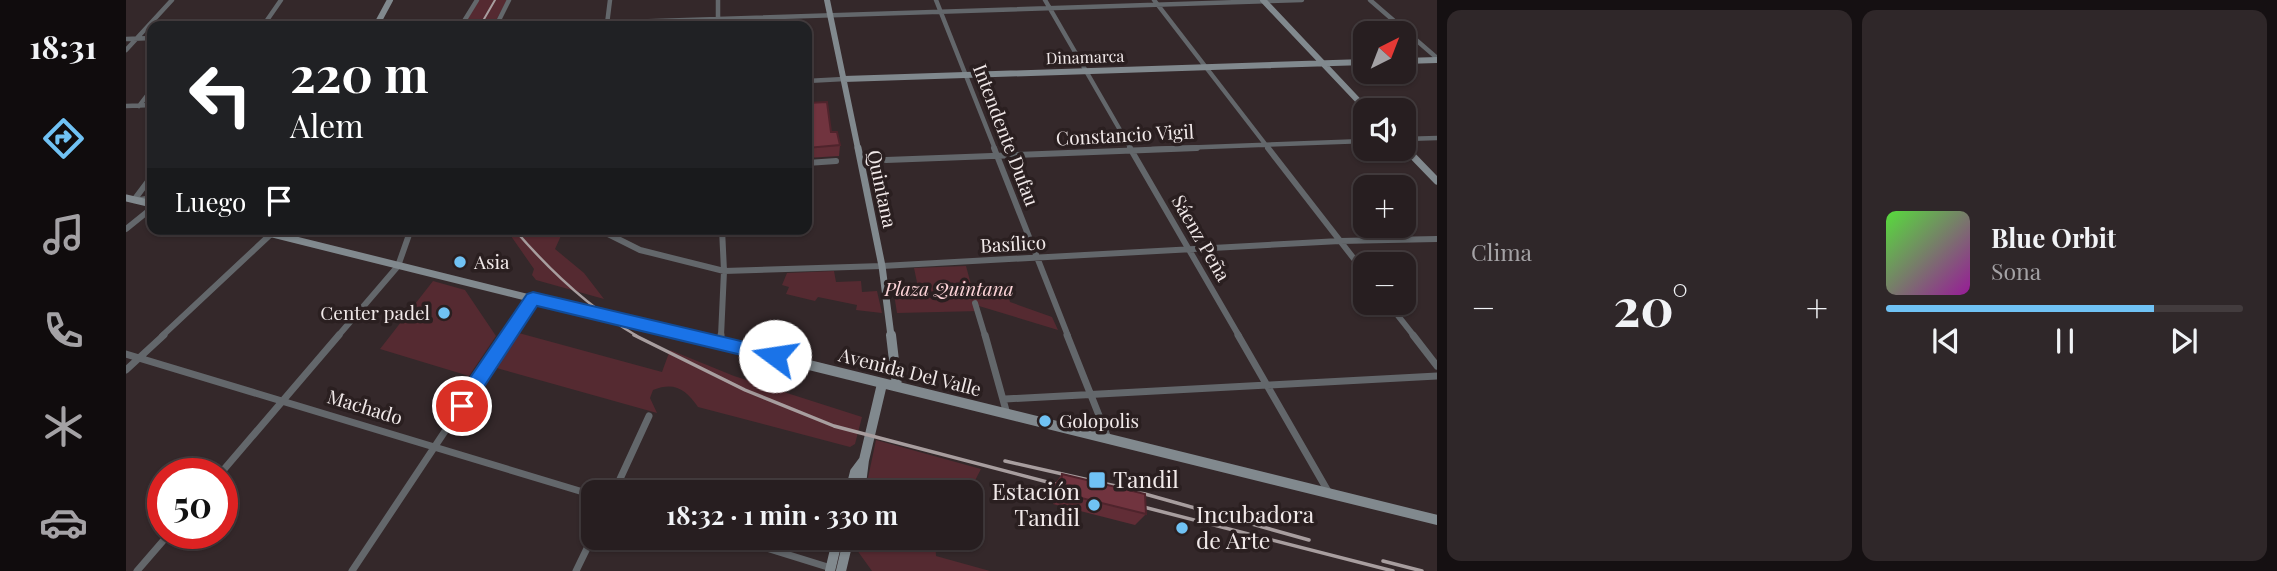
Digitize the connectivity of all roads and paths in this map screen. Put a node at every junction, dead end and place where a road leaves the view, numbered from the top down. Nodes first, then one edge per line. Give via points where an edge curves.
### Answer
1 (172, 0) edge
2 (281, 0) edge
3 (390, 0) edge
4 (477, 0) edge
5 (509, 0) edge
6 (610, 0) edge
7 (718, 0) edge
8 (827, 0) edge
9 (936, 0) edge
10 (1045, 0) edge
11 (1154, 0) edge
12 (1302, 0) edge
13 (1370, 0) edge
14 (1264, 1) edge
15 (1158, 5) junction
16 (1049, 8) junction
17 (941, 12) junction
18 (831, 15) junction
19 (718, 19) junction
20 (153, 21) edge
21 (266, 21) edge
22 (379, 21) edge
23 (464, 21) edge
24 (500, 21) edge
25 (607, 21) edge
26 (674, 21) edge
27 (147, 27) edge
28 (147, 38) edge
29 (126, 39) edge
30 (136, 39) junction
31 (126, 50) edge
32 (1437, 59) edge
33 (1416, 60) edge
34 (1353, 63) edge
35 (1322, 64) junction
36 (1206, 67) junction
37 (1086, 71) junction
38 (966, 75) junction
39 (844, 79) junction
40 (812, 81) edge
41 (147, 96) edge
42 (1355, 98) edge
43 (147, 105) edge
44 (126, 106) edge
45 (139, 106) junction
46 (1437, 138) edge
47 (1416, 139) edge
48 (1353, 141) edge
49 (1266, 144) junction
50 (1132, 150) junction
51 (997, 156) junction
52 (1416, 159) edge
53 (887, 160) dead end
54 (836, 161) dead end
55 (812, 163) edge
56 (147, 181) edge
57 (1437, 181) edge
58 (130, 199) edge
59 (147, 204) edge
60 (147, 210) edge
61 (126, 229) edge
62 (265, 235) edge
63 (279, 235) edge
64 (409, 235) edge
65 (610, 235) edge
66 (722, 235) edge
67 (1437, 239) edge
68 (1340, 241) junction
69 (1189, 248) junction
70 (1037, 258) junction
71 (1353, 258) edge
72 (398, 266) junction
73 (882, 266) junction
74 (724, 271) junction
75 (533, 299) junction
76 (975, 303) dead end
77 (1397, 315) edge
78 (721, 342) junction
79 (126, 354) edge
80 (138, 358) junction
81 (1437, 366) edge
82 (126, 370) edge
83 (1437, 376) edge
84 (882, 384) junction
85 (1269, 385) junction
86 (897, 387) junction
87 (1089, 393) junction
88 (1005, 399) junction
89 (283, 400) junction
90 (1007, 414) junction
91 (649, 416) dead end
92 (1108, 439) junction
93 (434, 447) junction
94 (234, 458) edge
95 (864, 460) junction
96 (620, 480) edge
97 (853, 480) edge
98 (863, 480) edge
99 (581, 491) edge
100 (1329, 493) junction
101 (1437, 520) edge
102 (156, 549) edge
103 (586, 550) edge
104 (773, 550) edge
105 (838, 550) edge
106 (844, 550) edge
107 (837, 570) edge
108 (137, 571) edge
109 (352, 571) edge
110 (576, 571) edge

1 - 20 street
2 - 21 street
3 - 22 street
4 - 23 street
5 - 24 street
6 - 25 street
7 - 19 street
8 - 18 street, Quintana
9 - 17 street, Intendente Dufau
10 - 16 street, Sáenz Peña
11 - 15 street
12 - 14 street
13 - 32 street
14 - 15 street
14 - 35 street
15 - 16 street
15 - 36 street
16 - 17 street
16 - 37 street, Sáenz Peña
17 - 18 street
17 - 38 street, Intendente Dufau
18 - 19 street
18 - 39 street, Quintana
19 - 26 street
27 - 30 street
28 - 30 street
29 - 30 street
30 - 31 street
32 - 33 street
34 - 35 street, Dinamarca
35 - 36 street, Dinamarca
35 - 42 street
36 - 37 street, Dinamarca
36 - 49 street
37 - 38 street, Dinamarca
37 - 50 street, Sáenz Peña
38 - 39 street, Dinamarca
38 - 51 street, Intendente Dufau
39 - 40 street, Dinamarca
39 - 73 street, Quintana
41 - 45 street
43 - 45 street
44 - 45 street
46 - 47 street
48 - 49 street, Constancio Vigil
49 - 50 street, Constancio Vigil
49 - 68 street
50 - 51 street, Constancio Vigil
50 - 69 street, Sáenz Peña
51 - 53 street, Constancio Vigil
51 - 70 street, Intendente Dufau
52 - 57 street
54 - 55 street
56 - 58 street
58 - 59 street
60 - 61 street
62 - 80 street
63 - 72 street, Avenida Del Valle
64 - 72 street
65 - 74 street, Basílico via 640,250
66 - 74 street
67 - 68 street, Basílico
68 - 69 street, Basílico
68 - 71 street
69 - 70 street, Basílico
69 - 85 street, Sáenz Peña
70 - 73 street, Basílico
70 - 87 street, Intendente Dufau
72 - 75 street, Avenida Del Valle
72 - 89 street
73 - 74 street, Basílico
73 - 86 street, Quintana
74 - 78 street
75 - 78 street, Avenida Del Valle
75 - 93 street
76 - 88 street
77 - 81 street
78 - 84 street, Avenida Del Valle
79 - 80 street, Machado
80 - 82 street
80 - 89 street, Machado
83 - 85 street
84 - 86 street, Avenida Del Valle
84 - 95 street
85 - 87 street
85 - 100 street, Sáenz Peña
86 - 90 street, Avenida Del Valle
87 - 88 street
87 - 92 street, Intendente Dufau
88 - 90 street
89 - 93 street, Machado
89 - 94 street
90 - 92 street, Avenida Del Valle
91 - 96 street
92 - 100 street, Avenida Del Valle
93 - 99 street, Machado
93 - 109 street
95 - 97 street
95 - 98 street
100 - 101 street, Avenida Del Valle
102 - 108 street
103 - 110 street
104 - 107 street
105 - 107 street
106 - 107 street

